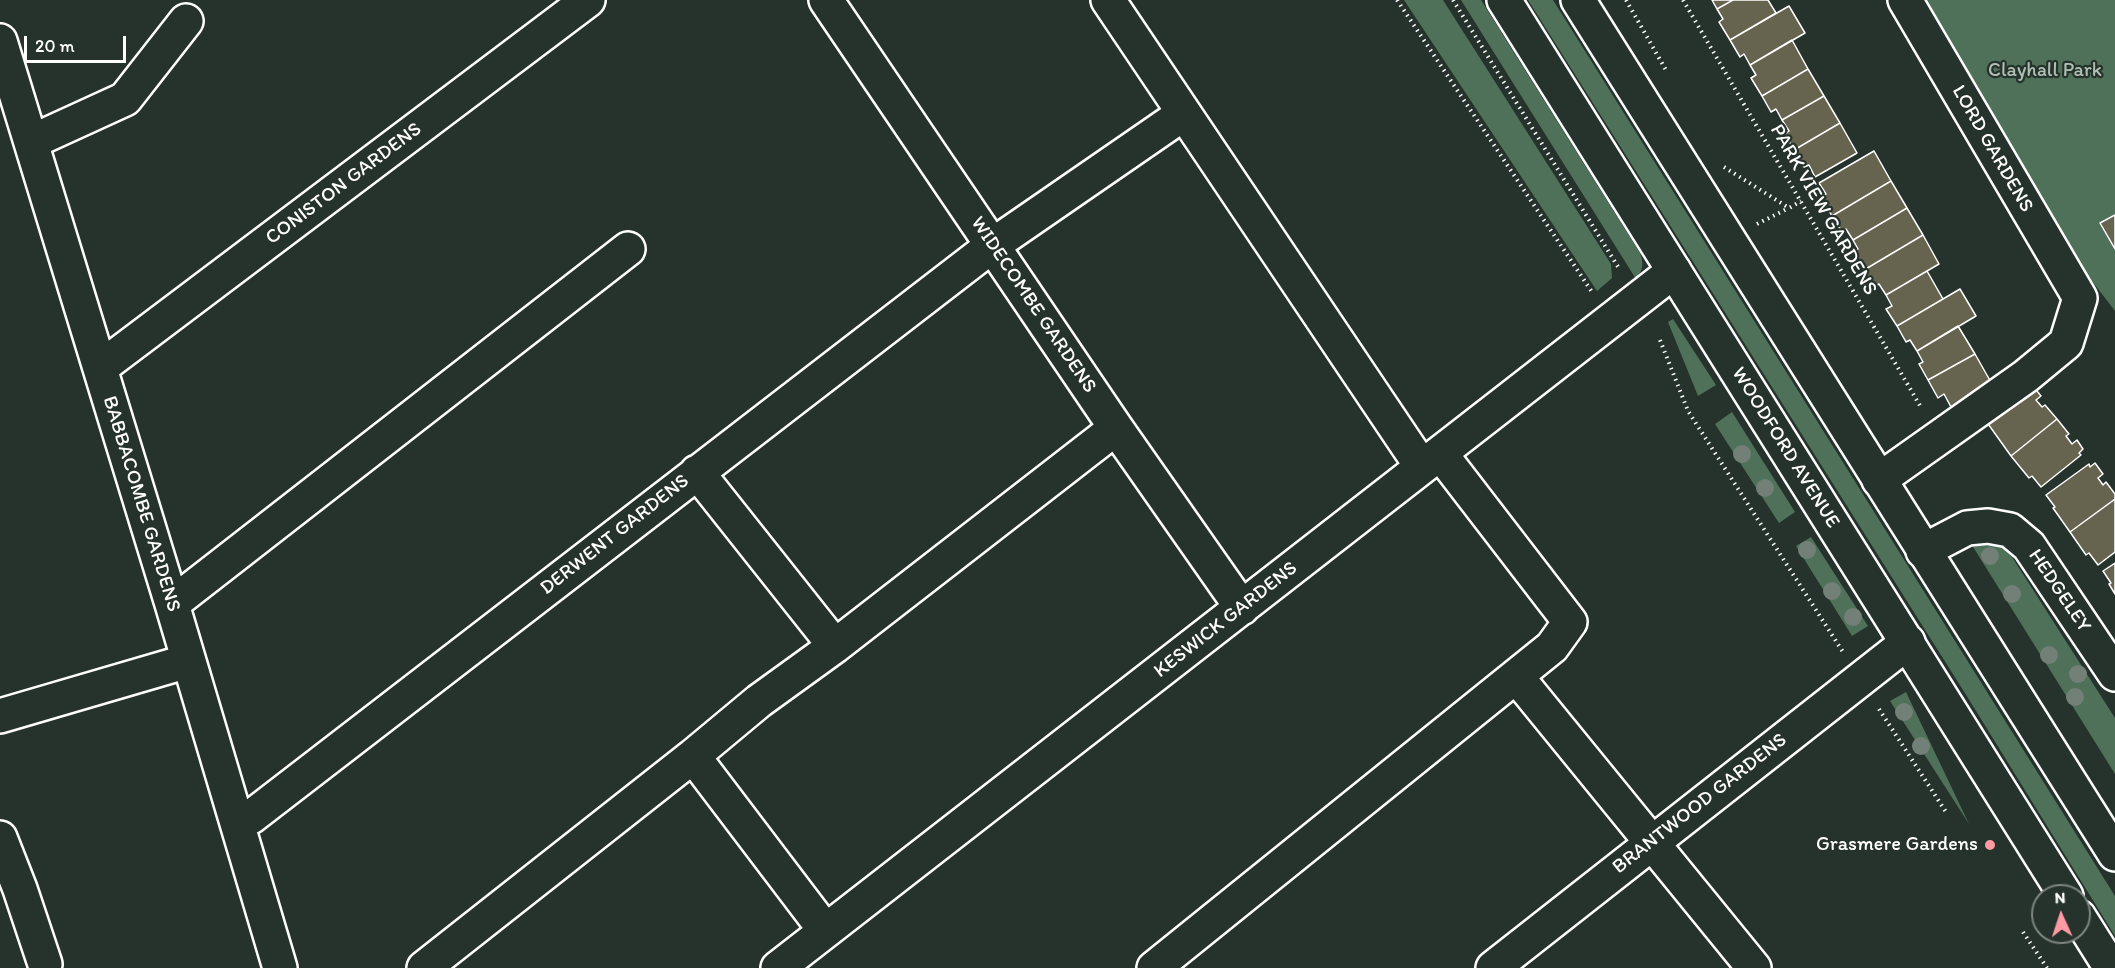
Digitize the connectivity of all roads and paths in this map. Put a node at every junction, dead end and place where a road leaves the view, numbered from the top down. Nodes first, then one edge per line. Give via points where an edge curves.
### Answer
1 (588, 0) edge
2 (826, 0) edge
3 (1107, 0) edge
4 (1396, 0) edge
5 (1453, 0) edge
6 (1504, 0) edge
7 (1578, 0) edge
8 (1683, 0) edge
9 (1905, 0) edge
10 (186, 21) dead end
11 (1, 47) edge
12 (1183, 114) junction
13 (31, 142) junction
14 (1719, 163) dead end
15 (1801, 201) junction
16 (1789, 208) junction
17 (1757, 225) dead end
18 (993, 245) junction
19 (628, 249) dead end
20 (1674, 271) junction
21 (1638, 299) junction
22 (1610, 320) junction
23 (1660, 340) dead end
24 (100, 368) junction
25 (1923, 412) dead end
26 (1116, 428) junction
27 (1431, 460) junction
28 (697, 472) junction
29 (1879, 480) junction
30 (1923, 551) junction
31 (172, 604) junction
32 (1242, 608) junction
33 (1835, 640) dead end
34 (1908, 642) junction
35 (835, 646) junction
36 (188, 662) junction
37 (2115, 674) edge
38 (1516, 676) junction
39 (1881, 711) dead end
40 (0, 716) edge
41 (693, 756) junction
42 (1946, 812) dead end
43 (236, 820) junction
44 (0, 838) edge
45 (1652, 842) junction
46 (2115, 854) edge
47 (2059, 884) edge
48 (825, 930) junction
49 (2024, 932) dead end
50 (2091, 936) edge
51 (45, 964) dead end
52 (1163, 965) edge
53 (280, 968) edge
54 (424, 968) edge
55 (778, 968) edge
56 (1493, 968) edge
57 (1754, 968) edge
58 (2047, 968) edge
59 (2111, 968) edge

1 - 24 main road, CONISTON GARDENS
2 - 18 main road, WIDECOMBE GARDENS
3 - 12 main road
4 - 22 path
5 - 21 path
6 - 20 main road, WOODFORD AVENUE
7 - 29 main road
8 - 15 path, PARK VIEW GARDENS
9 - 29 main road, LORD GARDENS via 2080,298 2067,343
10 - 13 main road via 125,99
11 - 13 main road, BABBACOMBE GARDENS
12 - 18 main road, DERWENT GARDENS
12 - 27 main road
13 - 24 main road, BABBACOMBE GARDENS
14 - 16 path
15 - 16 path
15 - 25 path, PARK VIEW GARDENS
16 - 17 path
18 - 26 main road, WIDECOMBE GARDENS
18 - 28 main road, DERWENT GARDENS
19 - 31 main road
20 - 21 main road, KESWICK GARDENS
20 - 34 main road, WOODFORD AVENUE
21 - 22 main road, KESWICK GARDENS
22 - 27 main road, KESWICK GARDENS
23 - 33 path via 1688,411
24 - 31 main road, BABBACOMBE GARDENS
26 - 32 main road, WIDECOMBE GARDENS
26 - 35 main road
27 - 32 main road, KESWICK GARDENS
27 - 38 main road via 1570,622 1552,647
28 - 35 main road
28 - 43 main road, DERWENT GARDENS via 251,817
29 - 30 main road
30 - 37 main road, HEDGELEY via 1967,528 2010,530 2029,546
30 - 46 main road
31 - 36 main road, BABBACOMBE GARDENS
32 - 48 main road, KESWICK GARDENS
34 - 45 main road, BRANTWOOD GARDENS
34 - 47 main road, WOODFORD AVENUE
35 - 41 main road via 759,701
36 - 40 main road
36 - 43 main road, BABBACOMBE GARDENS
38 - 45 main road
38 - 52 main road
39 - 42 path
41 - 48 main road
41 - 54 main road
43 - 53 main road, BABBACOMBE GARDENS
44 - 51 main road
45 - 56 main road, BRANTWOOD GARDENS
45 - 57 main road
48 - 55 main road, KESWICK GARDENS
49 - 58 path
50 - 59 main road

